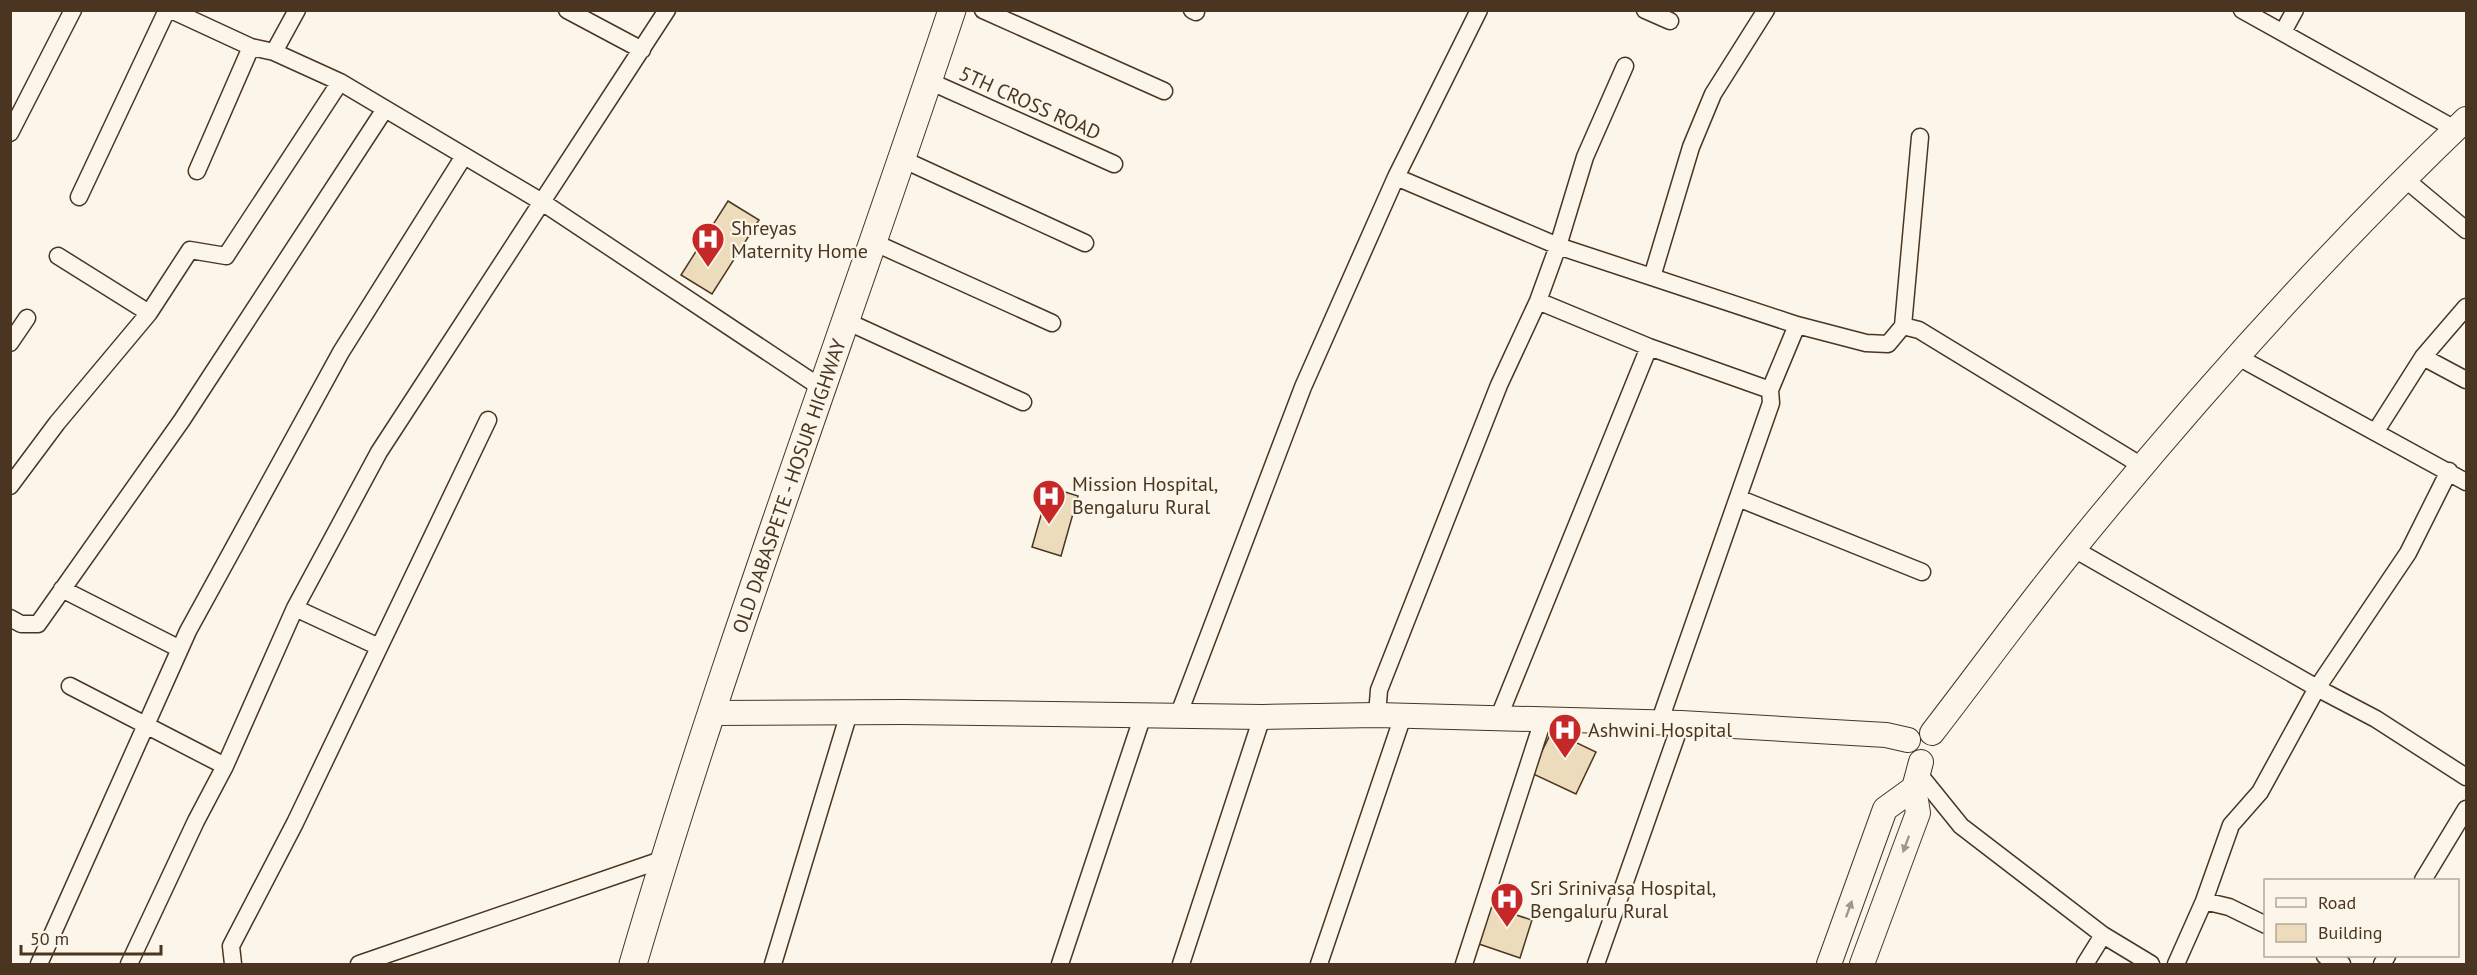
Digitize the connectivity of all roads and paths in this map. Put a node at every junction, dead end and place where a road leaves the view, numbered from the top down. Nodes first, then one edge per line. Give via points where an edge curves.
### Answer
1 (73, 10) edge
2 (169, 10) edge
3 (297, 10) edge
4 (567, 10) edge
5 (667, 10) edge
6 (952, 10) edge
7 (983, 10) edge
8 (1479, 10) edge
9 (1645, 10) edge
10 (1766, 10) edge
11 (2242, 10) edge
12 (2295, 10) edge
13 (1670, 21) dead end
14 (2283, 32) junction
15 (251, 47) junction
16 (642, 50) junction
17 (274, 52) junction
18 (1625, 66) dead end
19 (928, 81) junction
20 (340, 82) junction
21 (1164, 91) dead end
22 (385, 109) junction
23 (2461, 124) edge
24 (10, 133) edge
25 (1920, 137) dead end
26 (464, 156) junction
27 (902, 159) junction
28 (1114, 164) dead end
29 (197, 171) dead end
30 (1396, 177) junction
31 (2405, 179) junction
32 (79, 197) dead end
33 (542, 202) junction
34 (2466, 230) edge
35 (873, 242) junction
36 (1085, 243) dead end
37 (1558, 246) junction
38 (58, 256) dead end
39 (1652, 277) junction
40 (1538, 301) junction
41 (2466, 307) edge
42 (149, 313) junction
43 (27, 318) dead end
44 (846, 321) junction
45 (1052, 323) dead end
46 (1797, 325) junction
47 (1903, 326) junction
48 (10, 343) edge
49 (1649, 347) junction
50 (2238, 357) junction
51 (2423, 357) junction
52 (2466, 380) edge
53 (823, 389) junction
54 (1770, 390) junction
55 (1023, 402) dead end
56 (488, 420) dead end
57 (2376, 431) junction
58 (2142, 466) junction
59 (2450, 471) junction
60 (2466, 482) edge
61 (10, 486) edge
62 (1738, 498) junction
63 (2074, 549) junction
64 (1922, 572) dead end
65 (62, 589) junction
66 (295, 608) junction
67 (10, 618) edge
68 (379, 647) junction
69 (180, 649) junction
70 (70, 686) dead end
71 (2317, 688) junction
72 (849, 712) junction
73 (711, 713) junction
74 (1143, 715) junction
75 (1377, 715) junction
76 (1178, 716) junction
77 (1403, 716) junction
78 (1262, 717) junction
79 (1498, 719) junction
80 (1543, 720) junction
81 (1670, 723) junction
82 (146, 724) junction
83 (1932, 733) junction
84 (1908, 741) junction
85 (225, 766) junction
86 (1918, 775) junction
87 (2466, 777) edge
88 (2466, 809) edge
89 (664, 859) junction
90 (2424, 879) edge
91 (2204, 901) junction
92 (2264, 925) edge
93 (2103, 935) junction
94 (2327, 957) edge
95 (39, 964) edge
96 (129, 964) edge
97 (233, 964) edge
98 (358, 964) edge
99 (633, 964) edge
100 (773, 964) edge
101 (1060, 964) edge
102 (1181, 964) edge
103 (1319, 964) edge
104 (1464, 964) edge
105 (1596, 964) edge
106 (1829, 964) edge
107 (1862, 964) edge
108 (2085, 964) edge
109 (2151, 964) edge
110 (2176, 964) edge
111 (2342, 964) edge

1 - 24 street
2 - 15 street
2 - 32 street
3 - 17 street
4 - 16 street
5 - 16 street
6 - 19 main road, OLD DABASPETE - HOSUR HIGHWAY
7 - 21 street
8 - 30 street
9 - 13 street
10 - 39 street via 1713,94 1691,147
11 - 14 street
12 - 14 street
14 - 23 street
15 - 17 street
15 - 29 street
16 - 33 street
17 - 20 street
18 - 37 street via 1585,157
19 - 27 main road, OLD DABASPETE - HOSUR HIGHWAY
19 - 28 street, 5TH CROSS ROAD
20 - 22 street
20 - 42 street via 226,256 190,250
22 - 26 street
22 - 65 street via 182,420
23 - 31 main road
25 - 47 street
26 - 33 street
26 - 69 street via 341,352
27 - 35 main road, OLD DABASPETE - HOSUR HIGHWAY
27 - 36 street
30 - 37 street
30 - 76 street via 1303,387
31 - 34 street
31 - 50 main road via 2327,257
33 - 53 street
33 - 66 street via 379,452
35 - 44 main road, OLD DABASPETE - HOSUR HIGHWAY
35 - 45 street
37 - 39 street
37 - 40 street
38 - 42 street
39 - 46 street
40 - 49 street
40 - 75 street via 1499,385 1379,690
41 - 51 street
42 - 61 street
43 - 48 street
44 - 53 main road, OLD DABASPETE - HOSUR HIGHWAY
44 - 55 street
46 - 47 street via 1866,344 1888,344
46 - 54 street
47 - 58 street via 1919,330
49 - 54 street
49 - 79 street
50 - 57 street
50 - 58 main road
51 - 52 street
51 - 57 street
53 - 73 main road, OLD DABASPETE - HOSUR HIGHWAY
54 - 62 street via 1771,403
56 - 68 street
57 - 59 street
58 - 63 main road
59 - 60 street
59 - 71 street via 2408,553
62 - 64 street
62 - 81 street
63 - 71 street
63 - 83 main road
65 - 67 street via 38,624 21,624
65 - 69 street
66 - 68 street
66 - 85 street
68 - 97 street via 231,946
69 - 82 street
70 - 82 street
71 - 87 street via 2376,719
71 - 91 street via 2260,792 2231,825
72 - 73 main road
72 - 74 main road
72 - 100 street
73 - 89 main road, OLD DABASPETE - HOSUR HIGHWAY
74 - 76 main road
74 - 101 street
75 - 77 main road
75 - 78 main road
76 - 78 main road
77 - 79 main road
77 - 103 street
78 - 102 street
79 - 80 main road
80 - 81 main road
80 - 104 street
81 - 84 main road via 1886,735
81 - 105 street
82 - 85 street
82 - 95 street
83 - 84 main road via 1917,731
83 - 86 main road via 1938,739 1939,750
84 - 86 main road
85 - 96 street
86 - 93 street via 1961,826
106 -> 86 main road via 1885,808
86 -> 107 main road via 1918,813
88 - 90 street
89 - 98 street
89 - 99 main road, OLD DABASPETE - HOSUR HIGHWAY
91 - 92 street via 2229,907
91 - 110 street
93 - 108 street
93 - 109 street
94 - 111 street

